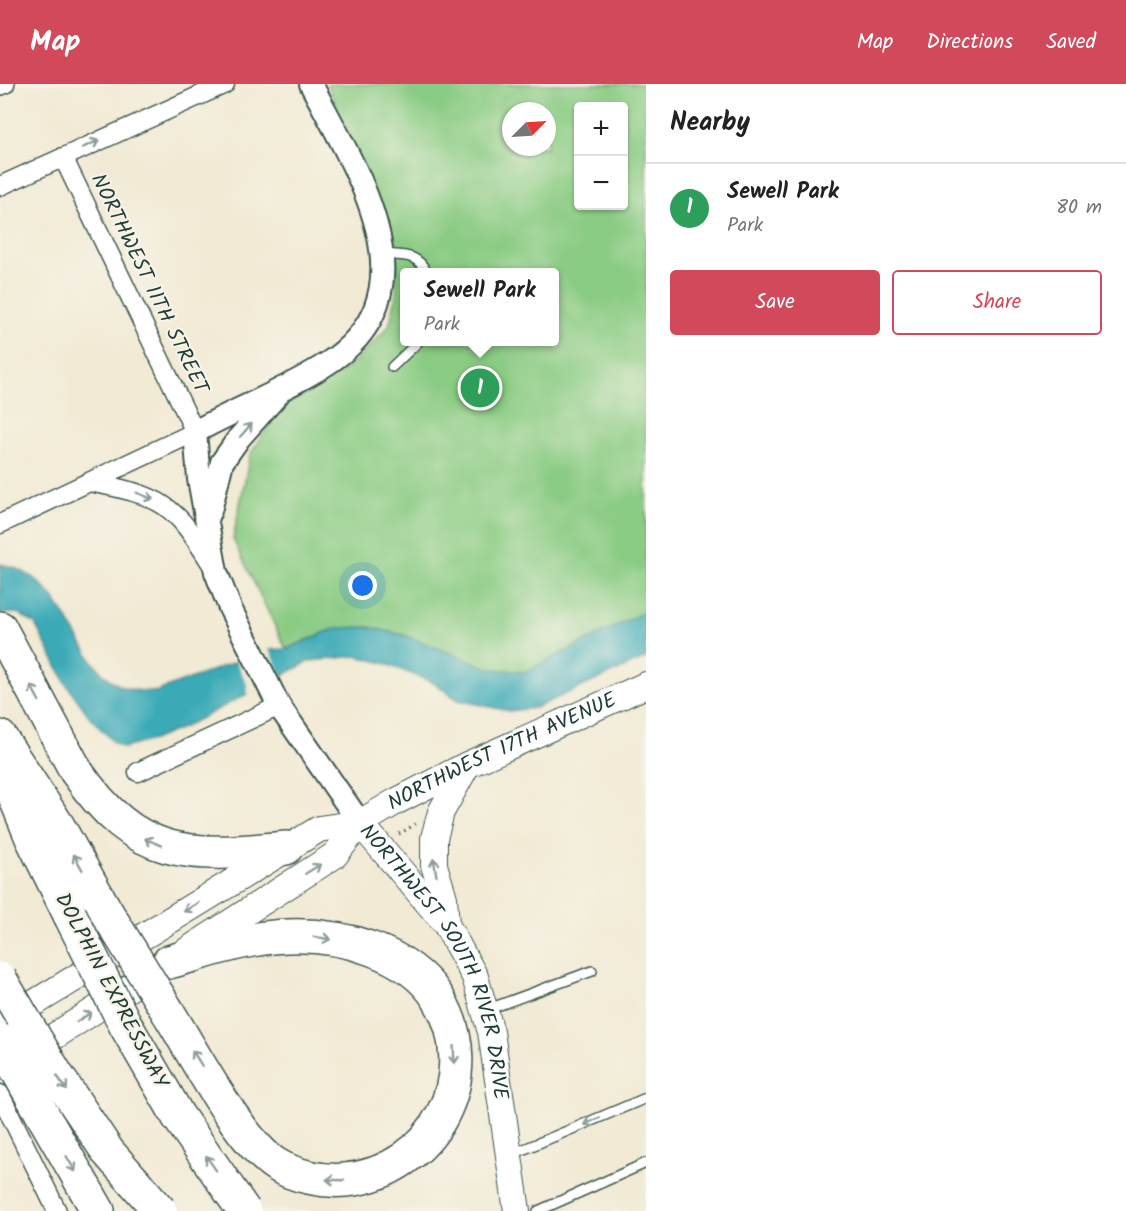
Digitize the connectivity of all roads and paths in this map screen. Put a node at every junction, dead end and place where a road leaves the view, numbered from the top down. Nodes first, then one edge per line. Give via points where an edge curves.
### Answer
1 (5, 84) edge
2 (225, 84) edge
3 (310, 84) edge
4 (0, 86) edge
5 (63, 156) junction
6 (0, 186) edge
7 (383, 254) junction
8 (423, 268) edge
9 (414, 346) edge
10 (392, 367) dead end
11 (287, 384) junction
12 (195, 432) junction
13 (227, 454) junction
14 (89, 482) junction
15 (208, 521) junction
16 (0, 524) edge
17 (216, 572) junction
18 (0, 628) edge
19 (646, 685) edge
20 (279, 706) junction
21 (0, 737) edge
22 (0, 760) edge
23 (467, 765) junction
24 (138, 772) dead end
25 (422, 820) dead end
26 (360, 823) junction
27 (390, 840) dead end
28 (286, 848) junction
29 (446, 924) junction
30 (169, 962) junction
31 (592, 971) dead end
32 (0, 978) edge
33 (486, 1010) junction
34 (0, 1024) edge
35 (0, 1040) edge
36 (0, 1072) edge
37 (0, 1094) edge
38 (646, 1098) edge
39 (509, 1156) junction
40 (646, 1163) edge
41 (57, 1211) edge
42 (98, 1211) edge
43 (160, 1211) edge
44 (244, 1211) edge
45 (517, 1211) edge
46 (538, 1211) edge

1 - 4 street
5 -> 2 street
3 - 7 street via 359,180
5 - 6 street
5 - 12 street, NORTHWEST 11TH STREET
7 - 8 lane via 412,256
7 - 11 street via 378,295 361,332 328,363
9 - 10 lane
11 - 12 street
13 -> 11 street
12 - 13 street via 216,437
12 - 14 street
12 - 15 street
13 - 15 street via 218,472
14 - 16 street
14 -> 17 street via 126,489 165,505 186,524
15 - 17 street, NORTHWEST SOUTH RIVER DRIVE
17 - 20 street, NORTHWEST SOUTH RIVER DRIVE
28 -> 18 highway via 194,853 161,846 124,825 76,771
19 - 23 main road, NORTHWEST 17TH AVENUE
20 - 24 street
20 - 26 street, NORTHWEST SOUTH RIVER DRIVE
30 -> 21 highway, bridge via 225,946 290,935 374,949 395,959 416,974 447,1015 456,1060 447,1108 434,1131 418,1149 383,1172 359,1179 338,1181 300,1175 261,1153 168,1012
44 -> 22 highway, DOLPHIN EXPRESSWAY, bridge via 172,1106 126,1026 32,838
23 - 26 main road, NORTHWEST 17TH AVENUE
29 -> 23 main road via 444,897 434,865 434,838 441,812
25 - 27 path
26 - 28 main road, NORTHWEST 17TH AVENUE via 319,829
26 - 29 main road, NORTHWEST SOUTH RIVER DRIVE
30 -> 26 main road, NORTHWEST 17TH AVENUE via 335,855
28 -> 34 main road, NORTHWEST 17TH AVENUE
29 - 33 main road, NORTHWEST SOUTH RIVER DRIVE via 469,963
36 -> 30 main road, NORTHWEST 17TH AVENUE
31 - 33 lane
32 -> 43 highway, bridge via 56,1074 108,1152
33 - 39 main road, NORTHWEST SOUTH RIVER DRIVE
35 -> 42 highway, bridge
37 - 41 street
38 -> 39 lane
39 - 45 main road, NORTHWEST SOUTH RIVER DRIVE
40 - 46 lane

